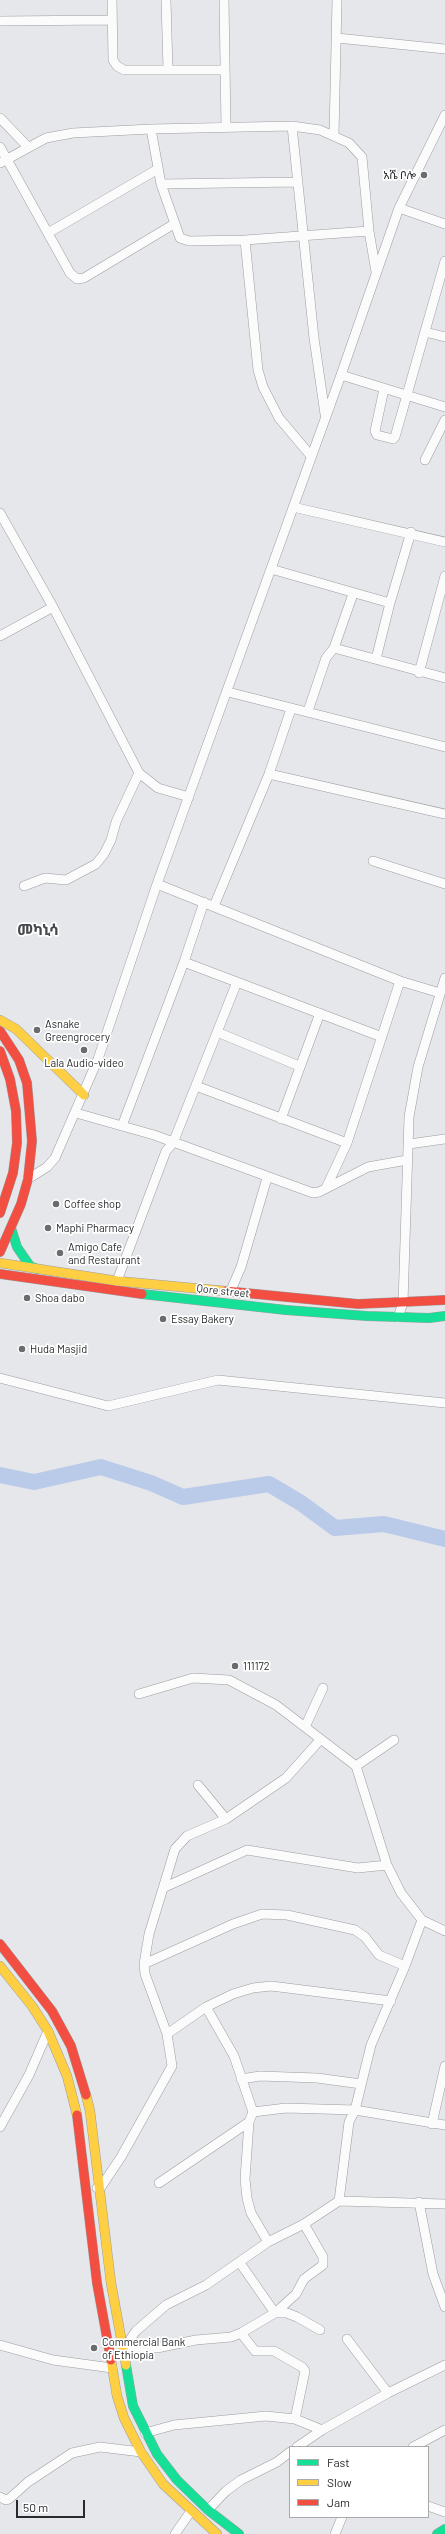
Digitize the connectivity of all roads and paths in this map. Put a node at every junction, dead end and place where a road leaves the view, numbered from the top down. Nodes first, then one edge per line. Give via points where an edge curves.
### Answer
1 (112, 0) edge
2 (166, 0) edge
3 (224, 0) edge
4 (337, 0) edge
5 (112, 20) junction
6 (0, 21) edge
7 (337, 38) junction
8 (445, 49) edge
9 (168, 69) junction
10 (225, 70) junction
11 (445, 115) edge
12 (0, 118) edge
13 (292, 126) junction
14 (226, 127) junction
15 (151, 128) junction
16 (334, 135) junction
17 (0, 147) edge
18 (28, 147) junction
19 (3, 162) edge
20 (158, 169) junction
21 (298, 182) junction
22 (161, 184) junction
23 (399, 208) junction
24 (174, 224) junction
25 (445, 224) edge
26 (369, 231) junction
27 (48, 233) junction
28 (303, 234) junction
29 (244, 240) junction
30 (445, 261) edge
31 (377, 273) junction
32 (425, 332) junction
33 (445, 337) edge
34 (341, 375) junction
35 (384, 389) junction
36 (405, 395) junction
37 (445, 407) edge
38 (325, 416) junction
39 (445, 420) edge
40 (311, 456) junction
41 (425, 460) dead end
42 (293, 507) junction
43 (0, 513) edge
44 (411, 532) junction
45 (445, 542) edge
46 (271, 569) junction
47 (445, 576) edge
48 (353, 594) junction
49 (390, 603) junction
50 (53, 607) junction
51 (441, 612) edge
52 (0, 636) edge
53 (334, 648) junction
54 (376, 659) junction
55 (419, 673) junction
56 (445, 678) edge
57 (228, 692) junction
58 (291, 708) junction
59 (308, 711) junction
60 (445, 747) edge
61 (139, 773) junction
62 (269, 774) junction
63 (189, 797) junction
64 (445, 814) edge
65 (373, 861) dead end
66 (157, 884) junction
67 (445, 884) edge
68 (24, 886) dead end
69 (204, 902) junction
70 (214, 906) junction
71 (184, 962) junction
72 (445, 978) edge
73 (400, 981) junction
74 (237, 982) junction
75 (440, 993) junction
76 (320, 1013) junction
77 (0, 1020) edge
78 (0, 1031) edge
79 (217, 1032) junction
80 (382, 1037) junction
81 (0, 1051) edge
82 (299, 1066) junction
83 (196, 1086) junction
84 (84, 1095) junction
85 (76, 1113) junction
86 (281, 1119) junction
87 (122, 1126) junction
88 (445, 1139) edge
89 (173, 1143) junction
90 (347, 1143) junction
91 (409, 1144) junction
92 (407, 1160) junction
93 (267, 1178) junction
94 (28, 1179) junction
95 (326, 1188) junction
96 (0, 1213) edge
97 (11, 1228) junction
98 (0, 1252) edge
99 (0, 1263) edge
100 (41, 1270) junction
101 (0, 1274) edge
102 (23, 1277) junction
103 (0, 1280) edge
104 (117, 1281) junction
105 (231, 1290) junction
106 (445, 1300) edge
107 (403, 1303) junction
108 (445, 1316) edge
109 (398, 1317) junction
110 (0, 1378) edge
111 (445, 1403) edge
112 (324, 1688) dead end
113 (139, 1694) dead end
114 (305, 1727) junction
115 (320, 1740) junction
116 (394, 1740) dead end
117 (356, 1766) junction
118 (198, 1785) dead end
119 (226, 1819) junction
120 (387, 1865) junction
121 (164, 1888) junction
122 (422, 1920) junction
123 (445, 1931) edge
124 (0, 1944) edge
125 (144, 1964) junction
126 (0, 1966) edge
127 (405, 1966) junction
128 (391, 2001) junction
129 (206, 2008) junction
130 (48, 2031) junction
131 (167, 2034) junction
132 (445, 2066) edge
133 (241, 2079) junction
134 (361, 2084) junction
135 (355, 2110) junction
136 (253, 2112) junction
137 (249, 2122) junction
138 (432, 2124) junction
139 (445, 2125) edge
140 (0, 2127) edge
141 (159, 2183) dead end
142 (101, 2187) junction
143 (86, 2189) junction
144 (339, 2201) junction
145 (419, 2202) junction
146 (445, 2204) edge
147 (304, 2224) junction
148 (268, 2242) junction
149 (240, 2263) junction
150 (445, 2308) edge
151 (275, 2313) junction
152 (320, 2330) dead end
153 (241, 2333) junction
154 (347, 2339) dead end
155 (0, 2345) edge
156 (126, 2348) junction
157 (445, 2365) edge
158 (112, 2368) junction
159 (388, 2394) junction
160 (295, 2418) junction
161 (322, 2430) junction
162 (445, 2430) edge
163 (145, 2433) junction
164 (298, 2446) edge
165 (415, 2446) edge
166 (141, 2452) junction
167 (289, 2453) edge
168 (0, 2497) edge
169 (429, 2506) edge
170 (208, 2510) junction
171 (190, 2511) junction
172 (445, 2512) edge
173 (342, 2518) edge
174 (445, 2529) edge
175 (176, 2534) edge
176 (217, 2534) edge
177 (239, 2534) edge
178 (335, 2534) edge
179 (437, 2534) edge

1 - 5 street
2 - 9 street
3 - 10 street
4 - 7 street
5 - 6 street
5 - 9 street via 113,60 117,66 124,70
7 - 8 street
7 - 16 street
9 - 10 street
10 - 14 street
11 - 23 street
12 - 18 street
13 - 14 street
13 - 16 street
13 - 21 street
14 - 15 street
15 - 18 street via 73,133 46,138
15 - 20 street
16 - 26 street via 349,143 362,157
17 - 19 street
18 - 19 street
19 - 27 street
20 - 22 street
20 - 27 street
21 - 22 street
21 - 28 street
22 - 24 street
23 - 25 street
23 - 31 street
24 - 27 street via 84,278 77,279 70,273
24 - 29 street via 180,238 189,241
26 - 28 street
26 - 31 street
28 - 29 street
28 - 38 street
29 - 40 street via 258,370 263,387 279,418
30 - 32 street
31 - 34 street
32 - 33 street
32 - 36 street
34 - 35 street
34 - 38 street
35 - 36 street
35 - 36 street via 375,431 392,439 395,437
36 - 37 street
38 - 40 street
39 - 41 street
40 - 42 street
42 - 44 street
42 - 46 street
43 - 50 street
44 - 45 street
44 - 49 street
46 - 48 street
46 - 57 street
47 - 51 street
48 - 49 street
48 - 53 street
49 - 54 street
50 - 52 street
50 - 61 street
51 - 55 street
53 - 54 street
53 - 59 street via 326,658
54 - 55 street
55 - 56 street
57 - 58 street
57 - 63 street
58 - 59 street
58 - 62 street
59 - 60 street
61 - 63 street via 158,788
61 - 68 street via 116,822 111,840 96,864 66,880 44,878
62 - 64 street
62 - 70 street
63 - 66 street
65 - 67 street
66 - 69 street
66 - 84 street
69 - 70 street
69 - 71 street
70 - 73 street
71 - 74 street
71 - 87 street
72 - 75 street
73 - 75 street
73 - 80 street
74 - 76 street
74 - 79 street
75 - 91 street via 418,1068 409,1117
76 - 80 street
76 - 82 street
77 - 84 main road via 16,1029
78 - 94 main road via 19,1060 27,1083 32,1110
79 - 82 street
79 - 83 street
80 - 90 street
81 - 96 main road via 10,1080 16,1111 17,1143 13,1173
82 - 86 street
83 - 86 street
83 - 89 street
84 - 85 street
85 - 87 street
85 - 94 street via 55,1158 47,1167
86 - 90 street
87 - 89 street
88 - 91 street
89 - 93 street
89 - 104 street via 166,1151
90 - 95 street
91 - 92 street
92 - 95 street via 368,1167
92 - 107 street
93 - 95 street via 313,1193
93 - 105 street via 241,1267
94 - 97 main road
97 - 98 main road
97 - 100 main road via 17,1247 30,1266
99 - 100 main road, Qore street
100 - 104 main road, Qore street
101 - 102 main road, Qore street
102 - 103 main road
102 - 109 main road, Qore street via 103,1290 286,1310
104 - 105 main road, Qore street
105 - 107 main road, Qore street via 358,1304
106 - 107 main road, Qore street
107 - 109 street
108 - 109 main road, Qore street
110 - 111 street via 108,1406 218,1380
112 - 114 street
113 - 114 street via 193,1678 230,1680 276,1705
114 - 115 street
115 - 117 street
115 - 119 street via 286,1778
116 - 117 street
117 - 120 street
118 - 119 street
119 - 121 street via 180,1842 175,1849
120 - 121 street via 358,1868 247,1850
120 - 122 street via 401,1893
121 - 125 street via 149,1934
122 - 123 street
122 - 127 street
124 - 142 main road via 52,2011 72,2046 90,2111
125 - 127 street via 233,1924 262,1914 287,1915 355,1930 365,1937 378,1955
125 - 131 street via 145,1974
126 - 130 main road
127 - 128 street
128 - 129 street via 271,1986 233,1994
128 - 134 street via 370,2046
129 - 131 street
129 - 133 street via 234,2056
130 - 140 street via 29,2075
130 - 143 main road via 67,2076 76,2108
131 - 142 street via 172,2066
132 - 138 street
133 - 134 street via 260,2076 317,2078
133 - 136 street
134 - 135 street
135 - 136 street via 286,2108
135 - 138 street
135 - 144 street via 349,2122
136 - 137 street
137 - 141 street
137 - 148 street via 247,2198 251,2213
138 - 139 street
142 - 143 street
142 - 156 main road via 111,2283
143 - 158 main road via 97,2283
144 - 145 street
144 - 147 street
145 - 146 street
145 - 150 street via 433,2274
147 - 148 street
147 - 151 street via 323,2257 323,2265 304,2279 296,2294
148 - 149 street
149 - 151 street
149 - 156 street via 206,2285 166,2305 136,2331
151 - 152 street via 287,2313
151 - 153 street
153 - 156 street via 169,2347
153 - 160 street via 255,2351 274,2351 305,2371
154 - 159 street
155 - 158 street via 53,2360
156 - 163 main road via 133,2406
157 - 159 street
158 - 166 main road via 124,2418
159 - 161 street
160 - 161 street
160 - 163 street via 266,2416 220,2420 174,2425
161 - 164 street
162 - 165 street
163 - 170 main road via 157,2454 178,2480
166 - 168 street via 100,2447 72,2453 28,2482 9,2499
166 - 171 main road via 163,2484
167 - 170 street via 277,2462 241,2480
169 - 172 street
170 - 177 main road
171 - 175 street
171 - 176 main road
173 - 178 street
174 - 179 main road

